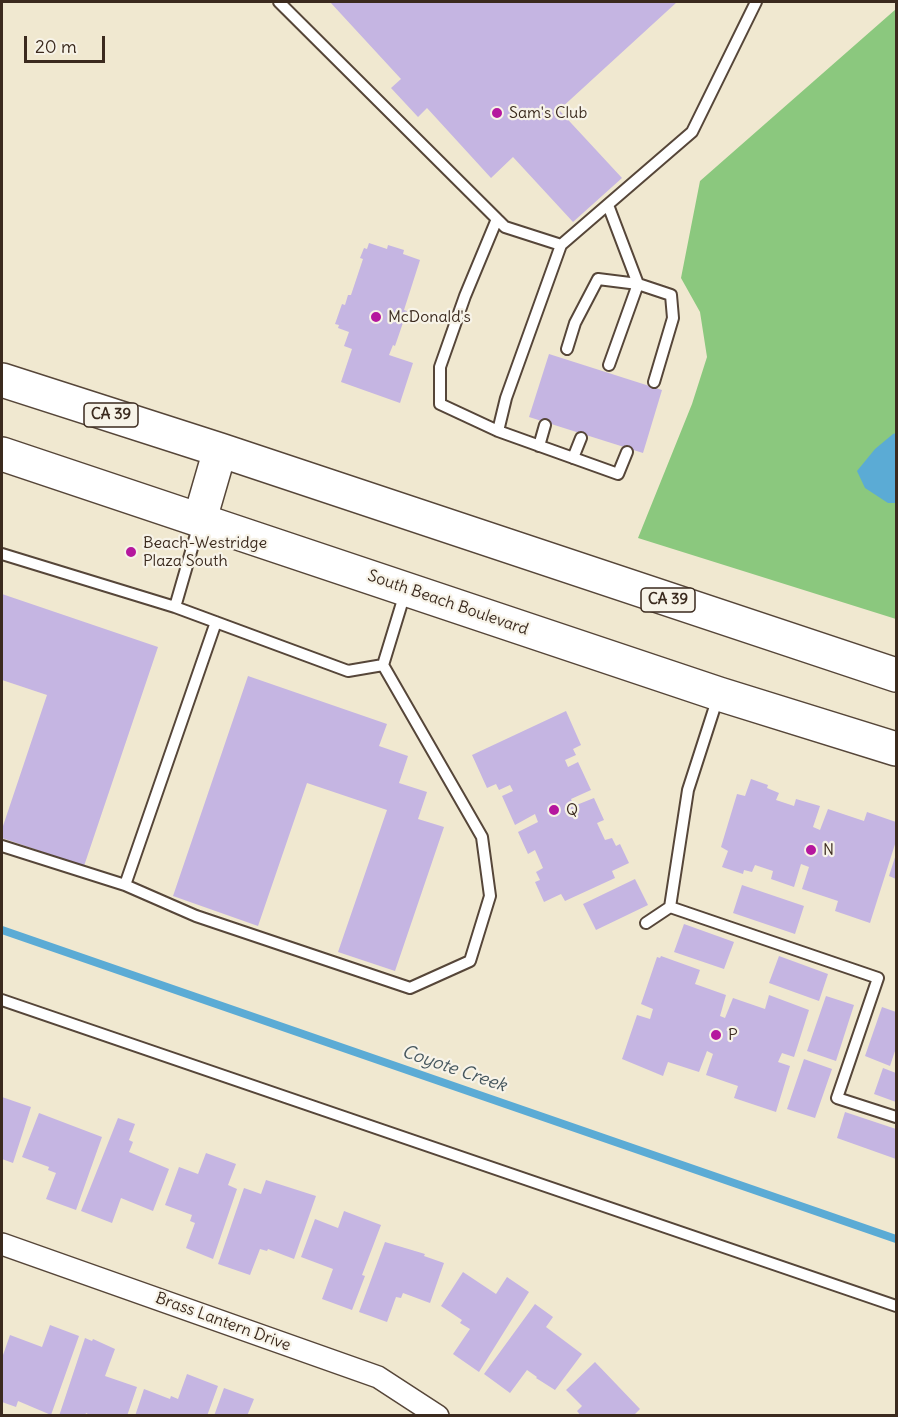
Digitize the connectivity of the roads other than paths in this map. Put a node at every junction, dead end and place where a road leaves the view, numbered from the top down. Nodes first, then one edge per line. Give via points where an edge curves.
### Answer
1 (279, 2) edge
2 (756, 2) edge
3 (608, 205) junction
4 (497, 219) junction
5 (561, 245) junction
6 (638, 284) junction
7 (567, 349) dead end
8 (609, 365) dead end
9 (2, 380) edge
10 (654, 382) dead end
11 (545, 425) dead end
12 (498, 431) junction
13 (581, 438) dead end
14 (539, 446) junction
15 (220, 450) junction
16 (627, 452) dead end
17 (2, 454) edge
18 (573, 458) junction
19 (200, 519) junction
20 (2, 554) edge
21 (406, 589) junction
22 (175, 607) junction
23 (216, 622) junction
24 (383, 665) junction
25 (897, 675) edge
26 (719, 693) junction
27 (897, 749) edge
28 (2, 846) edge
29 (125, 885) junction
30 (670, 907) junction
31 (646, 923) dead end
32 (2, 1000) edge
33 (897, 1117) edge
34 (2, 1244) edge
35 (897, 1306) edge
36 (438, 1416) edge

1 - 4 lane
2 - 3 lane via 692,132
3 - 5 lane
3 - 6 lane
4 - 5 lane via 505,227
4 - 12 lane via 440,367 440,404
5 - 12 lane
6 - 7 lane via 598,279 575,323
6 - 8 lane
6 - 10 lane via 671,295 673,318
9 - 15 main road, CA 39
11 - 14 lane
12 - 14 lane
13 - 18 lane
14 - 18 lane
15 - 19 main road
15 - 25 main road, CA 39
16 - 18 lane via 618,474
17 - 19 main road, South Beach Boulevard
19 - 21 main road, South Beach Boulevard
19 - 22 lane
20 - 22 lane
21 - 24 lane
21 - 26 main road, South Beach Boulevard
22 - 23 lane
23 - 24 lane via 348,671
23 - 29 lane
24 - 29 lane via 482,837 490,896 470,961 410,988 196,916
26 - 27 main road, South Beach Boulevard
26 - 30 lane via 688,790
28 - 29 lane
30 - 31 lane
30 - 33 lane via 878,978 837,1098
32 - 35 lane
34 - 36 street, Brass Lantern Drive via 378,1377

